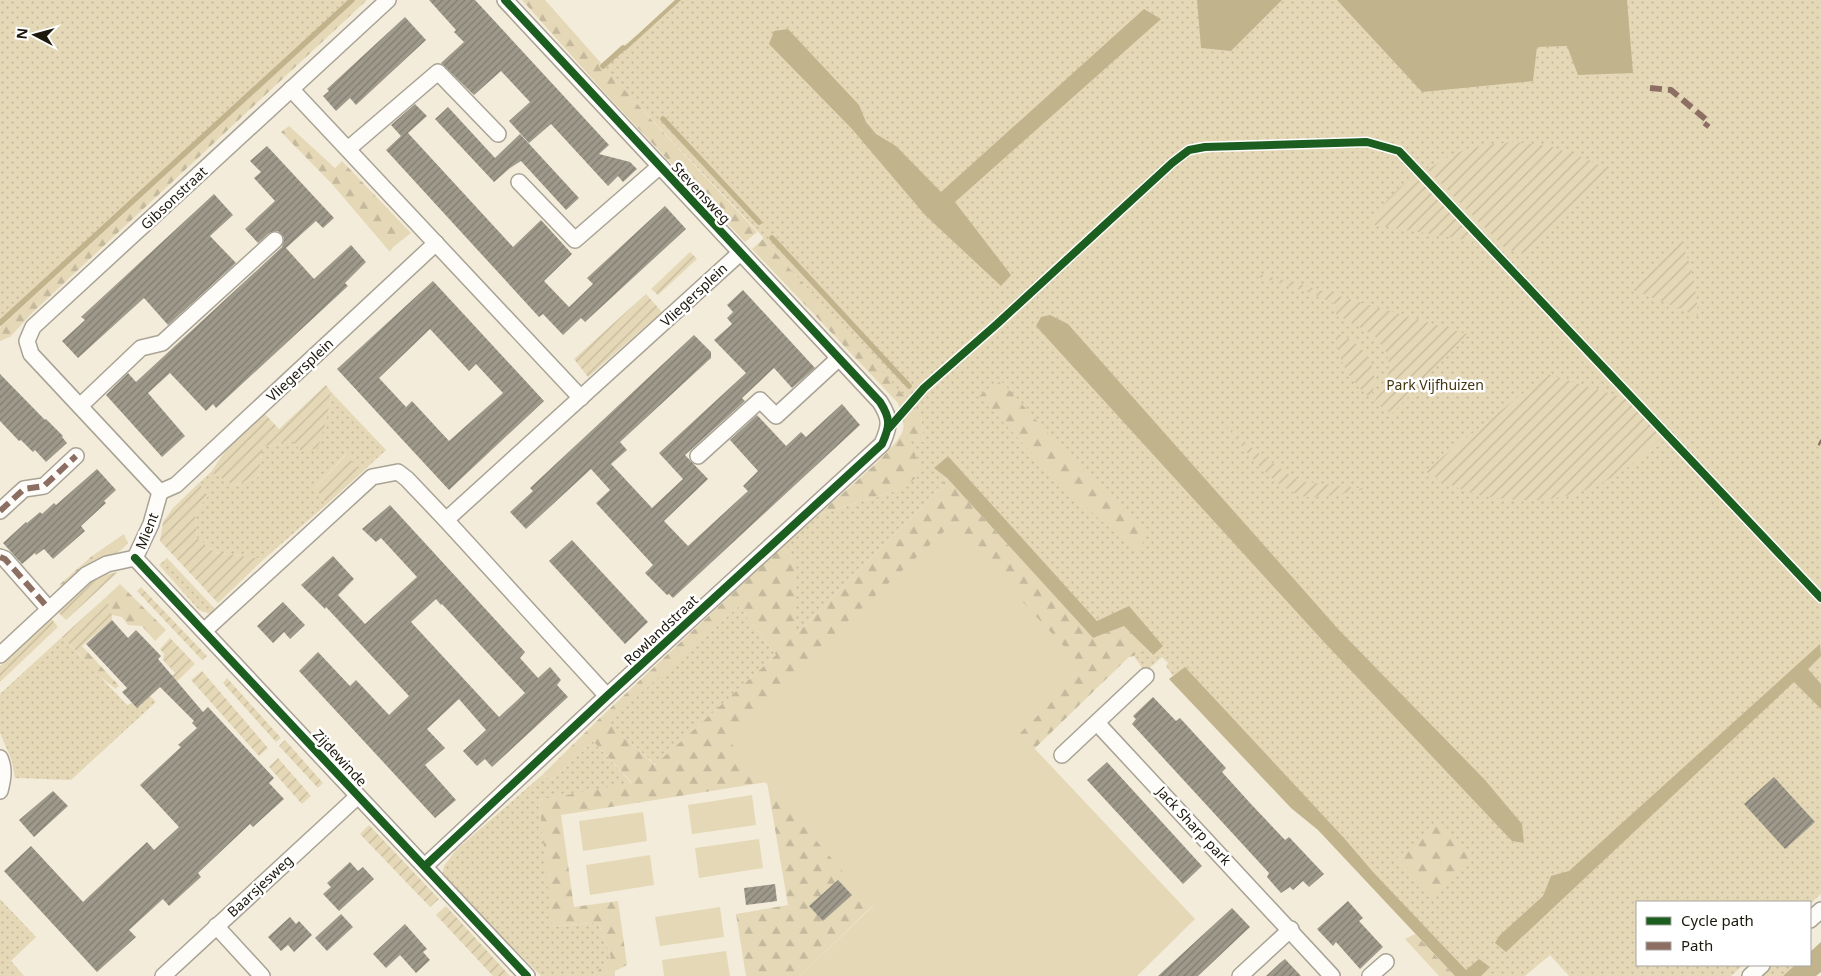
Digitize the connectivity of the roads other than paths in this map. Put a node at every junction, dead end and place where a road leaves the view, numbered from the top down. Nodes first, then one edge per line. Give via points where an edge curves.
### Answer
1 (388, 0) edge
2 (505, 0) edge
3 (291, 89) junction
4 (498, 134) dead end
5 (348, 149) junction
6 (660, 166) junction
7 (519, 182) dead end
8 (275, 240) dead end
9 (436, 243) junction
10 (740, 253) junction
11 (838, 359) junction
12 (582, 398) junction
13 (880, 402) joint
14 (80, 406) junction
15 (76, 456) dead end
16 (698, 456) dead end
17 (160, 492) junction
18 (0, 510) edge
19 (446, 520) junction
20 (0, 557) edge
21 (135, 558) junction
22 (49, 609) junction
23 (205, 630) junction
24 (0, 655) edge
25 (1146, 676) dead end
26 (608, 696) junction
27 (1097, 723) junction
28 (1062, 754) dead end
29 (0, 758) edge
30 (0, 791) edge
31 (358, 796) junction
32 (425, 866) junction
33 (1821, 910) edge
34 (1811, 919) edge
35 (216, 926) junction
36 (1290, 929) junction
37 (1386, 962) dead end
38 (1761, 966) edge
39 (163, 976) edge
40 (262, 976) edge
41 (527, 976) edge
42 (1240, 976) edge
43 (1332, 976) edge
44 (1370, 976) edge
45 (1750, 976) edge

1 - 3 street, Gibsonstraat
2 - 6 street, Stevensweg
3 - 5 street
3 - 14 street, Gibsonstraat via 33,328 27,341 31,354
4 - 5 street via 438,72
5 - 9 street
6 - 7 street, Stevensweg via 575,240
6 - 10 street, Stevensweg
8 - 14 street via 162,343 141,348
9 - 12 street
9 - 17 street, Vliegersplein via 176,485
10 - 11 street, Stevensweg
10 - 12 street, Vliegersplein
11 - 13 street, Stevensweg
11 - 16 street via 776,416 760,400
12 - 19 street, Vliegersplein
13 - 26 street, Rowlandstraat via 888,414 889,428 882,444
14 - 17 street, Gibsonstraat
15 - 18 street via 44,486 24,489
17 - 21 street, Mient
19 - 23 street via 398,472 372,477
19 - 26 street
20 - 22 street
21 - 22 street, Mient via 107,564 86,575
21 - 23 street, Zijdewinde
22 - 24 street, Mient
23 - 31 street, Zijdewinde
25 - 27 street
26 - 32 street, Rowlandstraat
27 - 28 street
27 - 36 street, Jack Sharp park
29 - 30 street via 3,765
31 - 32 street, Zijdewinde
31 - 35 street, Baarsjesweg
32 - 41 street, Zijdewinde
33 - 34 street
35 - 39 street, Baarsjesweg
35 - 40 street
36 - 42 street
36 - 43 street, Jack Sharp park
37 - 44 street
38 - 45 street

